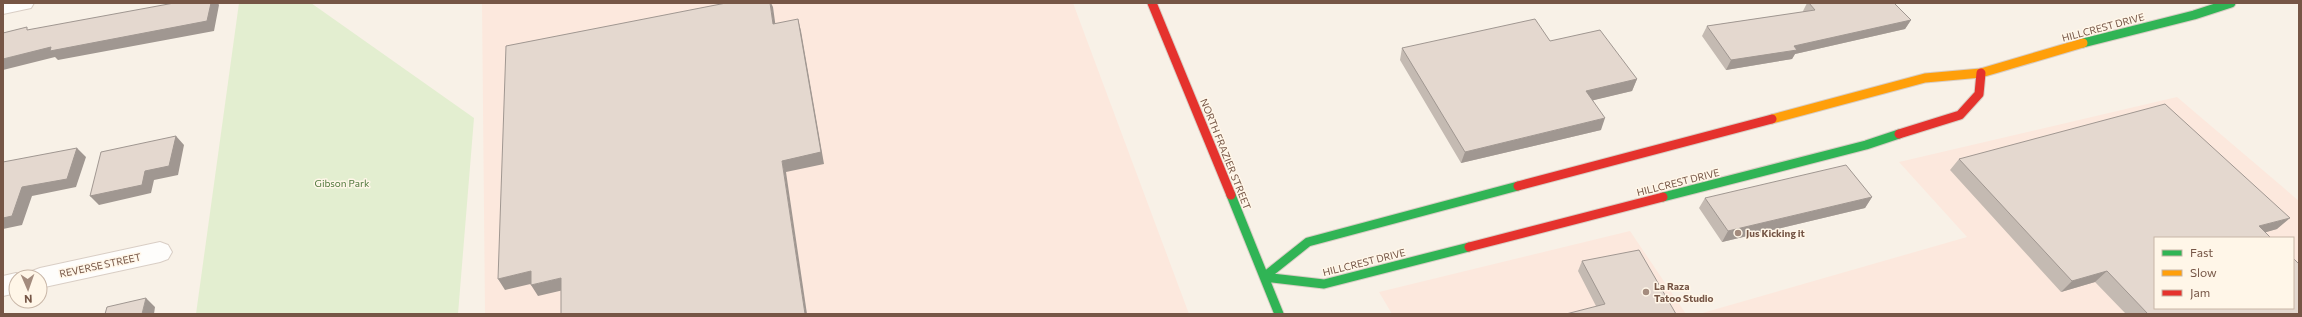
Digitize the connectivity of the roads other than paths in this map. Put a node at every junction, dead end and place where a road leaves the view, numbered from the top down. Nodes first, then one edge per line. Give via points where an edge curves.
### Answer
1 (24, 3) edge
2 (1152, 3) edge
3 (2231, 3) edge
4 (3, 7) edge
5 (1980, 73) junction
6 (160, 252) dead end
7 (48, 276) edge
8 (1264, 277) junction
9 (1279, 314) edge

1 - 4 street
2 - 8 street, NORTH FRAZIER STREET
3 - 5 street, HILLCREST DRIVE
5 - 8 street, HILLCREST DRIVE via 1925,78 1308,242
5 - 8 street, HILLCREST DRIVE via 1980,94 1960,115 1866,145 1324,284
6 - 7 street, REVERSE STREET
8 - 9 street, NORTH FRAZIER STREET

